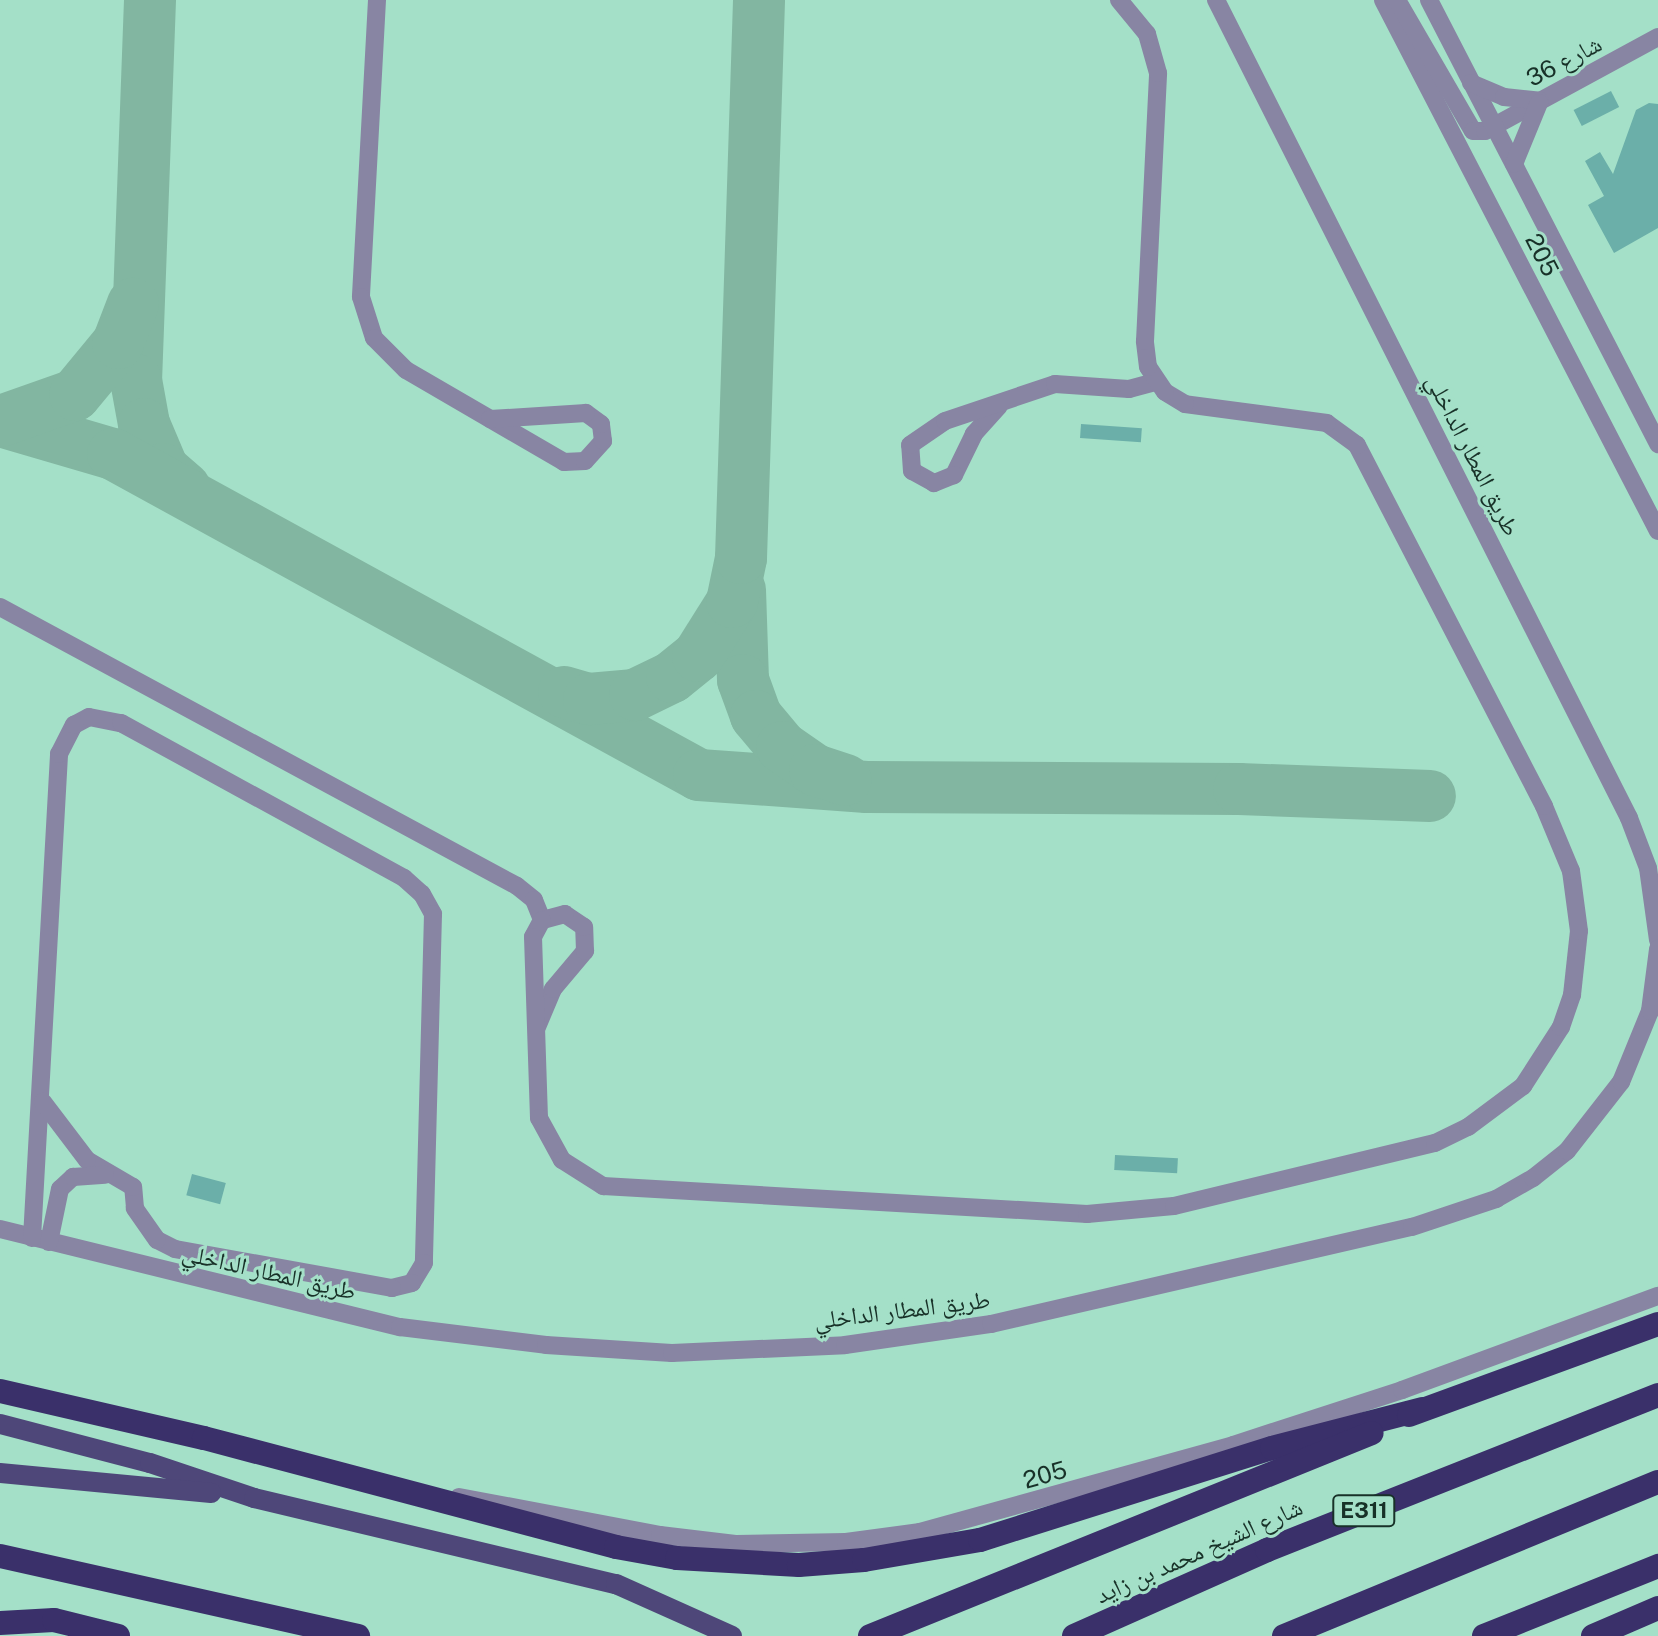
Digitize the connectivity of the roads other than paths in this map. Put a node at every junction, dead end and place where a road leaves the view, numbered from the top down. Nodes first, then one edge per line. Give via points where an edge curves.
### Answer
1 (377, 0) edge
2 (1119, 0) edge
3 (1216, 0) edge
4 (1383, 0) edge
5 (1397, 0) edge
6 (1429, 0) edge
7 (1658, 37) edge
8 (1471, 83) junction
9 (1540, 101) junction
10 (1494, 127) junction
11 (1514, 164) junction
12 (1155, 382) junction
13 (999, 406) junction
14 (490, 419) junction
15 (1658, 444) edge
16 (1658, 531) edge
17 (0, 607) edge
18 (542, 920) junction
19 (1658, 940) edge
20 (1658, 949) edge
21 (1656, 983) edge
22 (537, 1027) junction
23 (43, 1102) junction
24 (108, 1175) junction
25 (0, 1229) edge
26 (40, 1240) junction
27 (1658, 1296) edge
28 (1658, 1324) edge
29 (0, 1391) edge
30 (1658, 1395) edge
31 (1423, 1409) junction
32 (0, 1424) edge
33 (0, 1473) edge
34 (1658, 1482) edge
35 (422, 1497) junction
36 (254, 1498) junction
37 (0, 1556) edge
38 (1658, 1566) edge
39 (1658, 1608) edge
40 (0, 1623) edge
41 (878, 1632) edge
42 (118, 1636) edge
43 (358, 1636) edge
44 (732, 1636) edge
45 (862, 1636) edge
46 (1074, 1636) edge
47 (1284, 1636) edge
48 (1484, 1636) edge
49 (1593, 1636) edge

1 - 14 street via 364,311 374,338 393,361
2 - 12 street via 1147,34 1158,73 1145,341
3 - 19 street, طريق المطار الداخلي via 1629,818 1648,868
4 - 16 street, 205
5 - 10 street via 1465,124 1480,132
6 - 8 street, 205
7 - 9 street, شارع 36
8 - 9 street via 1504,97
8 - 10 street, 205
9 - 10 street, شارع 36
9 - 11 street via 1523,131
10 - 11 street, 205
11 - 15 street, 205
12 - 13 street via 1129,389 1055,384
12 - 22 street via 1185,404 1327,423 1344,431 1367,461 1544,806 1571,871 1579,931 1572,995 1561,1027 1523,1086 1468,1127 1435,1143 1145,1211 1087,1214 627,1191 581,1176 548,1141 536,1095
13 - 13 street via 974,434 954,475 934,483 912,471 910,445 918,435 945,421
14 - 14 street via 586,413 601,424 603,441 585,461 564,462
17 - 18 street via 517,886 534,900
18 - 22 street via 532,948
18 - 22 street via 553,914 576,918 588,939 585,951 553,989
20 - 21 street, طريق المطار الداخلي
21 - 26 street, طريق المطار الداخلي via 1639,1042 1597,1118 1533,1178 1496,1199 1412,1227 991,1324 830,1345 672,1353 546,1345 400,1327
23 - 24 street via 69,1143
23 - 24 street via 59,754 74,725 97,717 121,723 404,878 422,894 433,914 436,938 424,1263 412,1283 392,1288 175,1249 143,1226 133,1187
23 - 26 street
24 - 26 street via 90,1172 73,1177 60,1189
25 - 26 street, طريق المطار الداخلي
27 - 35 street, 205 via 1402,1390 1233,1445 958,1524 883,1538 810,1544 696,1540 475,1498
28 - 31 highway
29 - 35 highway via 204,1438
30 - 46 highway, شارع الشيخ محمد بن زايد / E311 via 1267,1550
31 - 35 highway via 1272,1448 1011,1531 833,1563 677,1558
31 - 41 highway via 1264,1480
32 - 36 main road via 150,1463
33 - 36 main road
34 - 47 highway
36 - 44 main road via 616,1584
37 - 43 highway
38 - 48 highway
39 - 49 highway
40 - 42 highway via 54,1620
41 - 45 highway

